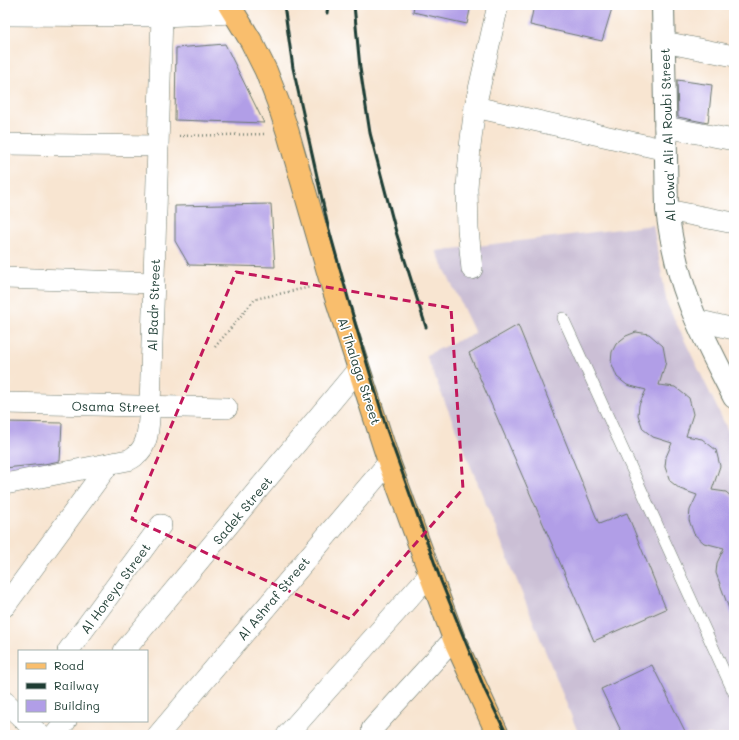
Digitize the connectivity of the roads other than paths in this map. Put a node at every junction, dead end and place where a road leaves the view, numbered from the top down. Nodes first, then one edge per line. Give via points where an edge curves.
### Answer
1 (498, 5) edge
2 (663, 5) edge
3 (232, 9) edge
4 (5, 15) edge
5 (162, 16) junction
6 (664, 42) junction
7 (734, 56) edge
8 (475, 107) junction
9 (665, 127) junction
10 (734, 140) edge
11 (158, 141) junction
12 (5, 144) edge
13 (666, 150) junction
14 (667, 210) junction
15 (734, 223) edge
16 (472, 270) dead end
17 (5, 278) edge
18 (154, 283) junction
19 (563, 318) dead end
20 (696, 320) junction
21 (734, 329) edge
22 (359, 368) junction
23 (734, 397) edge
24 (5, 403) edge
25 (150, 407) junction
26 (227, 408) dead end
27 (389, 462) junction
28 (109, 464) junction
29 (5, 484) edge
30 (161, 525) dead end
31 (430, 574) junction
32 (5, 606) edge
33 (454, 639) junction
34 (69, 650) edge
35 (125, 650) edge
36 (734, 693) edge
37 (5, 702) edge
38 (18, 714) edge
39 (26, 722) edge
40 (65, 722) edge
41 (372, 729) dead end
42 (40, 735) edge
43 (55, 735) edge
44 (158, 735) edge
45 (287, 735) edge
46 (498, 735) edge

1 - 8 street
2 - 6 street, Al Lowa' Ali Al Roubi Street
3 - 5 street
3 - 22 main road, Al Thalaga Street via 266,71 278,102
4 - 5 street
5 - 11 street, Al Badr Street
6 - 7 street
6 - 9 street, Al Lowa' Ali Al Roubi Street
8 - 13 street
8 - 16 street via 467,188
9 - 10 street
9 - 13 street, Al Lowa' Ali Al Roubi Street
11 - 12 street
11 - 18 street, Al Badr Street
13 - 14 street, Al Lowa' Ali Al Roubi Street
14 - 15 street
14 - 20 street, Al Lowa' Ali Al Roubi Street via 678,270
17 - 18 street
18 - 25 street, Al Badr Street
19 - 36 lane
20 - 21 street
20 - 23 street, Al Lowa' Ali Al Roubi Street
22 - 27 main road, Al Thalaga Street
22 - 35 street, Sadek Street
24 - 25 street, Osama Street
25 - 26 street, Osama Street
25 - 28 street, Al Badr Street via 146,440 142,449 128,460
27 - 31 main road, Al Thalaga Street
27 - 44 street, Al Ashraf Street
28 - 29 street, Al Badr Street
28 - 32 street
30 - 34 street, Al Horeya Street
31 - 33 main road, Al Thalaga Street
31 - 45 street
33 - 41 street
33 - 46 main road, Al Thalaga Street
37 - 38 street
39 - 42 street
40 - 43 street

